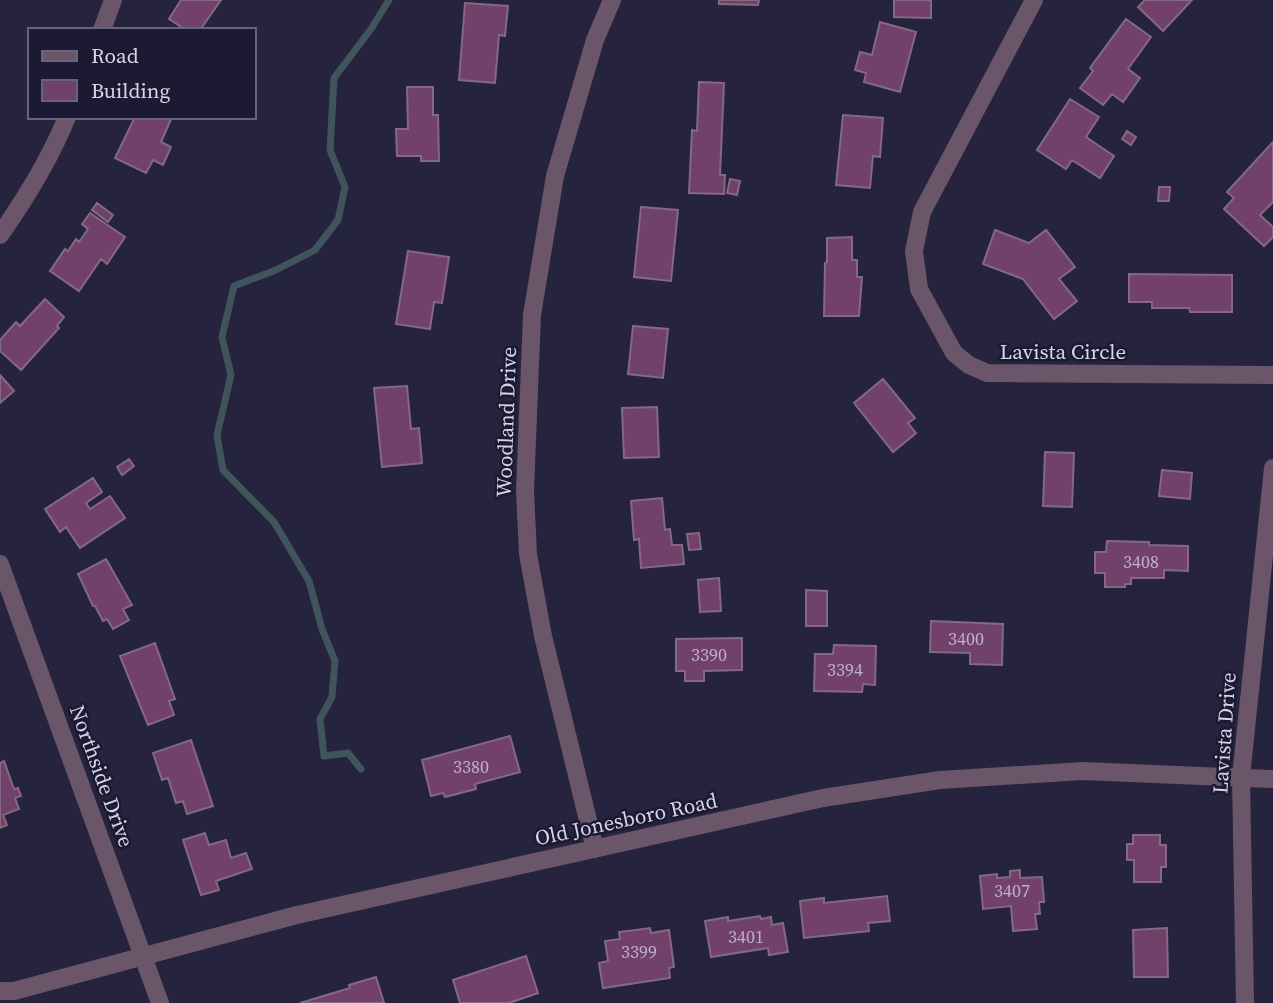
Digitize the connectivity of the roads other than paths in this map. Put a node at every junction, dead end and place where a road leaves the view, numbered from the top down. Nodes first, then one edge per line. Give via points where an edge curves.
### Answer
1 (113, 0) edge
2 (612, 0) edge
3 (1034, 0) edge
4 (103, 28) edge
5 (66, 119) edge
6 (0, 235) edge
7 (1273, 375) edge
8 (1273, 468) edge
9 (0, 564) edge
10 (1241, 777) junction
11 (1273, 779) edge
12 (595, 849) junction
13 (143, 955) junction
14 (5, 995) edge
15 (160, 1003) edge
16 (1245, 1003) edge

1 - 4 street
2 - 12 street, Woodland Drive via 595,40 555,176 532,315 525,491 528,554 542,636
3 - 7 street, Lavista Circle via 922,212 914,251 919,289 954,353 987,373
5 - 6 street via 24,201
8 - 10 street, Lavista Drive
9 - 13 street, Northside Drive
10 - 11 street, Old Jonesboro Road
10 - 12 street, Old Jonesboro Road via 1083,771 940,780 823,798
10 - 16 street, Lavista Drive
12 - 13 street, Old Jonesboro Road via 297,915
13 - 14 street, Old Jonesboro Road
13 - 15 street, Northside Drive

